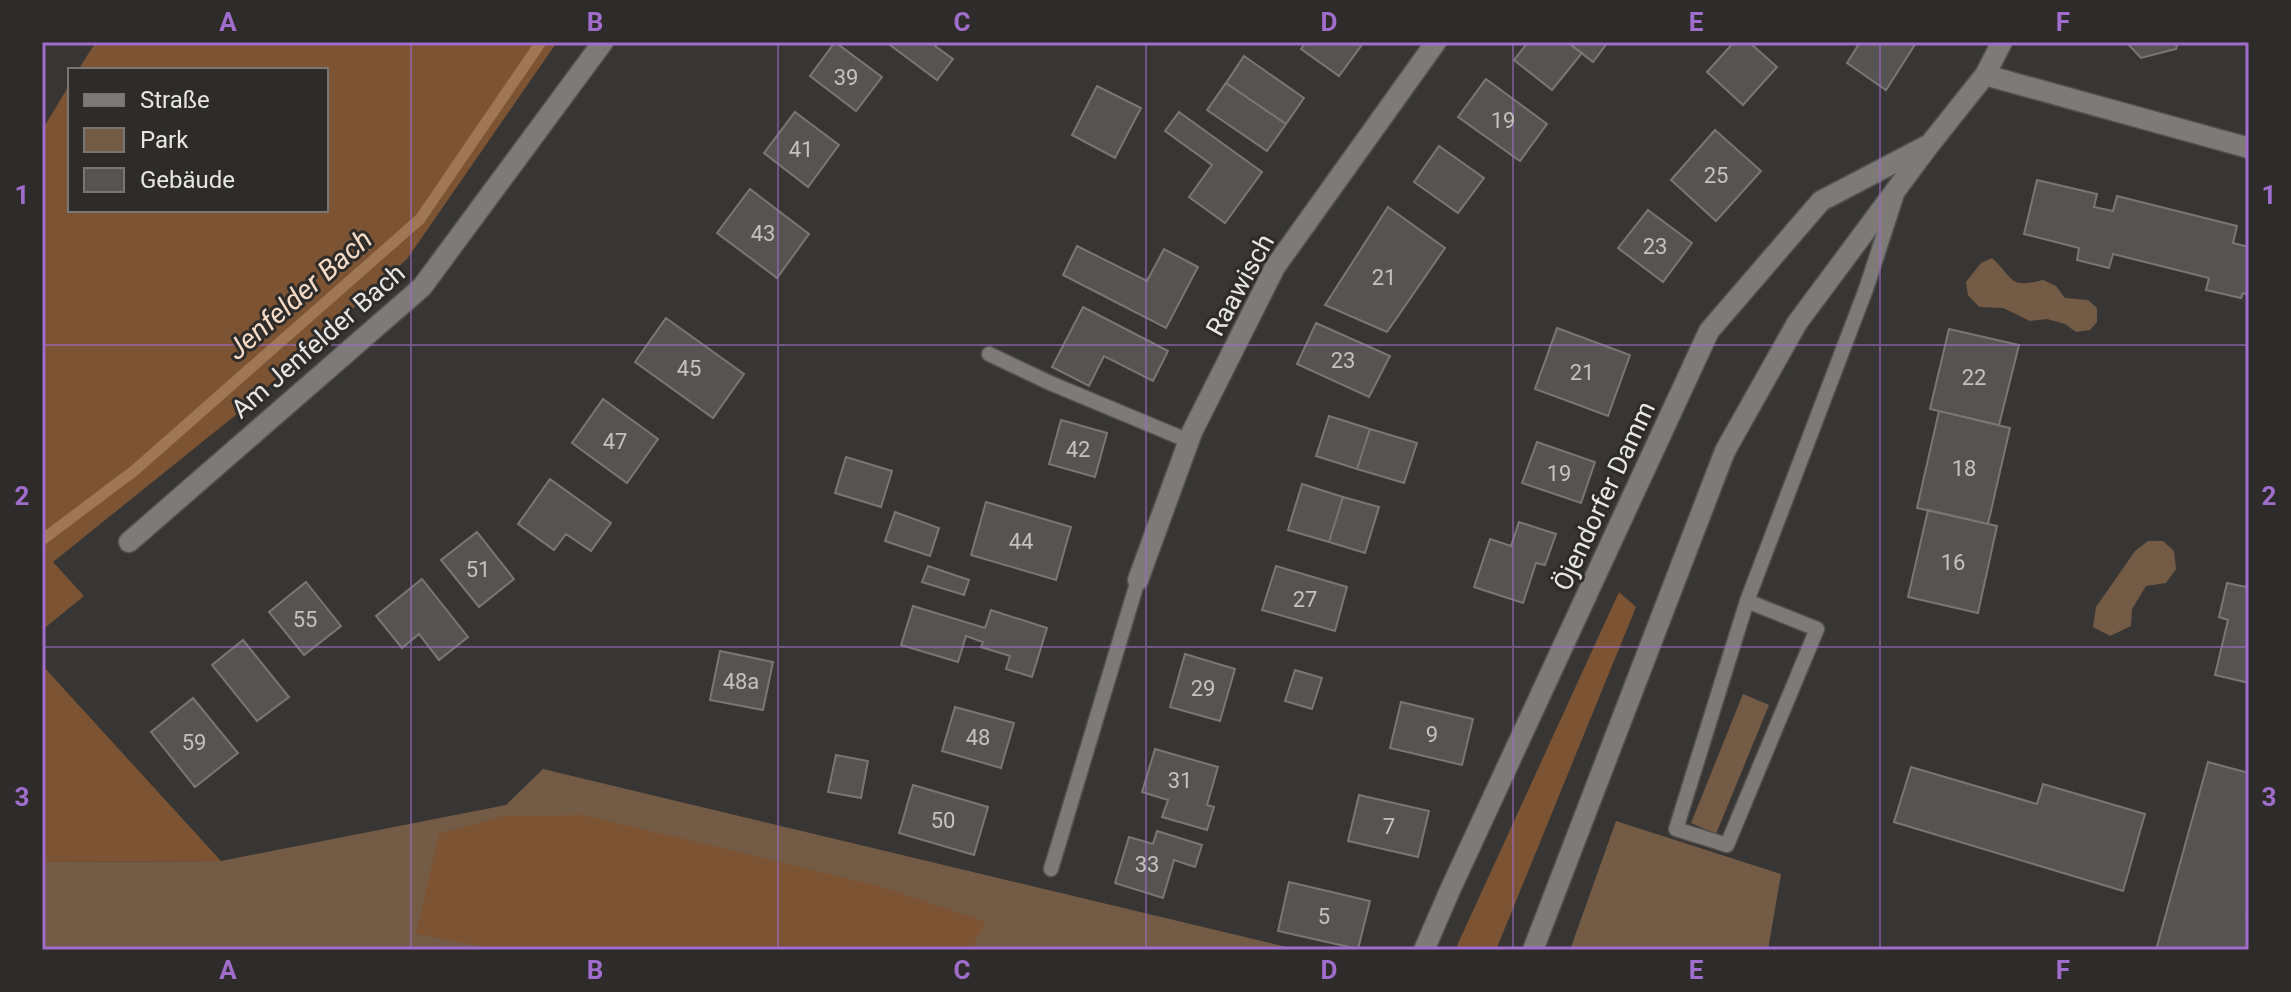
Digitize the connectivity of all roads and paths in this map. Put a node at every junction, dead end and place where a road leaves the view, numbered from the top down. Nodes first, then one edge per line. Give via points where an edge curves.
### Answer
1 (603, 42) edge
2 (1436, 42) edge
3 (2002, 42) edge
4 (1985, 75) junction
5 (1930, 144) junction
6 (2249, 148) edge
7 (1899, 189) junction
8 (989, 354) dead end
9 (1189, 441) junction
10 (129, 542) dead end
11 (1138, 580) joint
12 (1747, 601) junction
13 (1051, 869) dead end
14 (1424, 950) edge
15 (1533, 950) edge

1 - 10 street, Am Jenfelder Bach via 422,287
2 - 9 street, Raawisch via 1275,267
3 - 4 street, Öjendorfer Damm
4 - 5 street, Öjendorfer Damm
4 - 6 street
5 - 7 street, Öjendorfer Damm
5 - 14 street, Öjendorfer Damm via 1821,201 1709,331
7 - 12 lane
7 - 15 street, Öjendorfer Damm via 1797,323 1725,451
8 - 9 lane
9 - 11 street, Raawisch
11 - 13 lane
12 - 12 lane via 1676,829 1727,845 1817,629

